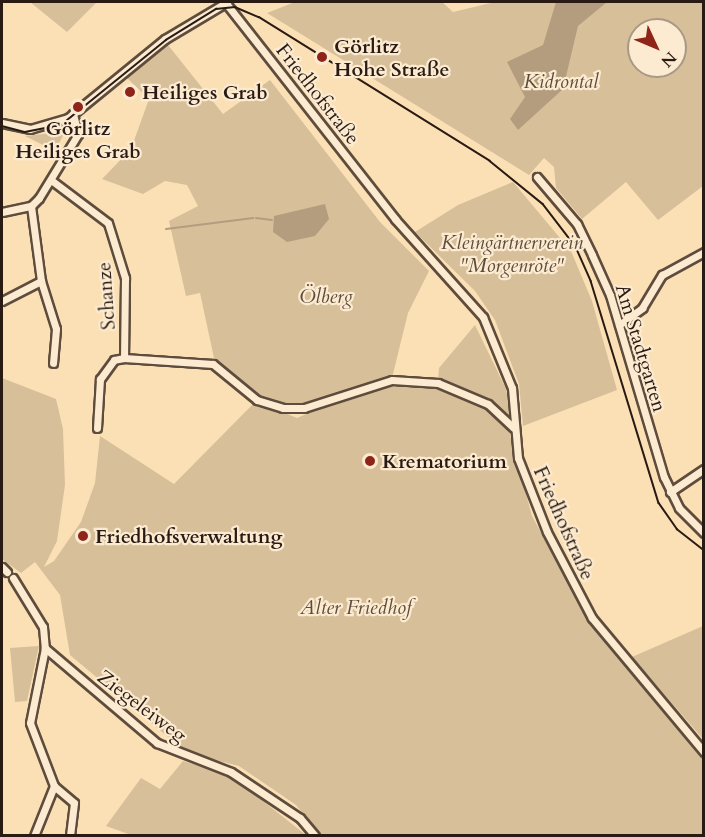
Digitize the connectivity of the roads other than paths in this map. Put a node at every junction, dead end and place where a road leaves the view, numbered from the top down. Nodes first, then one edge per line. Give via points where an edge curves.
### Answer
1 (226, 2) edge
2 (73, 114) junction
3 (2, 123) edge
4 (537, 177) dead end
5 (51, 180) junction
6 (31, 206) junction
7 (2, 212) edge
8 (704, 252) edge
9 (41, 281) junction
10 (2, 301) edge
11 (619, 325) junction
12 (124, 358) junction
13 (53, 363) dead end
14 (97, 428) dead end
15 (514, 428) junction
16 (704, 469) edge
17 (670, 492) junction
18 (704, 533) edge
19 (7, 572) edge
20 (45, 648) junction
21 (704, 752) edge
22 (54, 786) junction
23 (34, 836) edge
24 (70, 836) edge
25 (315, 836) edge

1 - 2 street via 165,39
1 - 15 street, Friedhofstraße via 395,219 468,295 495,339 512,388
2 - 3 street via 37,129
2 - 5 street via 79,129
4 - 11 street, Am Stadtgarten via 577,224
5 - 6 street
5 - 12 street, Schanze via 103,218 118,245 125,278
6 - 7 street
6 - 9 street
8 - 11 street via 662,275 642,308
9 - 10 street
9 - 13 street via 56,329
11 - 17 street, Am Stadtgarten
12 - 14 street, Schanze via 114,360 100,379
12 - 15 street via 213,364 257,400 283,408 304,408 392,380 438,383 488,404
15 - 21 street, Friedhofstraße via 537,512 592,618
16 - 17 street
17 - 18 street, Am Stadtgarten
19 - 20 street via 43,627
20 - 22 street via 30,723
20 - 25 street, Ziegeleiweg via 157,743 231,772 300,819
22 - 23 street
22 - 24 street via 74,803

